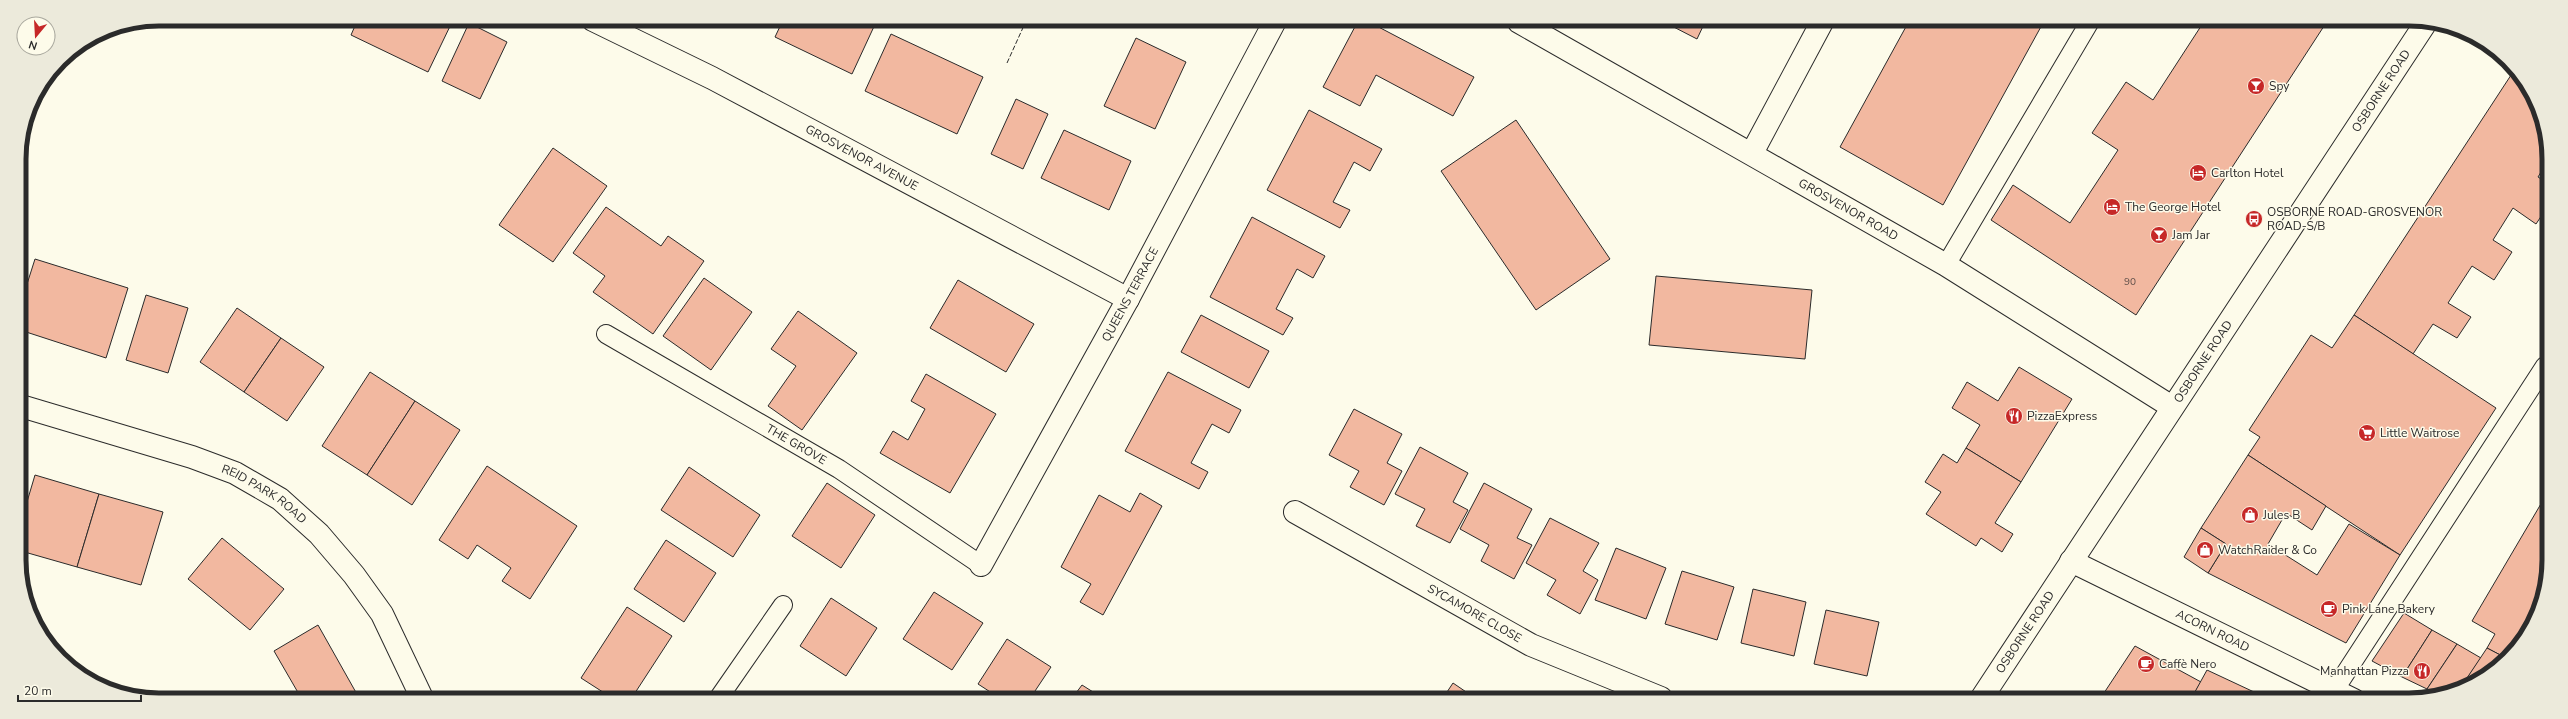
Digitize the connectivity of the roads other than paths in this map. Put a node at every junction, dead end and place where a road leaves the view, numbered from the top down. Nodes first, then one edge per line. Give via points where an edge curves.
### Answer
1 (605, 26) edge
2 (1272, 26) edge
3 (1526, 26) edge
4 (1820, 26) edge
5 (2086, 26) edge
6 (2423, 27) edge
7 (1752, 152) junction
8 (1946, 265) junction
9 (1128, 299) junction
10 (606, 334) dead end
11 (2542, 371) edge
12 (26, 407) edge
13 (2172, 407) junction
14 (1295, 512) dead end
15 (2071, 561) junction
16 (981, 565) joint
17 (782, 605) dead end
18 (420, 693) edge
19 (722, 693) edge
20 (1648, 693) edge
21 (1985, 693) edge
22 (2327, 693) edge
23 (2332, 693) edge

1 - 9 street, GROSVENOR AVENUE via 726,85
2 - 9 street, QUEENS TERRACE
3 - 7 street, GROSVENOR ROAD
4 - 7 street
5 - 8 lane
6 - 13 street, OSBORNE ROAD
7 - 8 street, GROSVENOR ROAD
8 - 13 street, GROSVENOR ROAD
9 - 16 street, QUEENS TERRACE
10 - 16 lane, THE GROVE via 839,469
11 - 23 lane
12 - 18 street, REID PARK ROAD via 192,457 235,473 280,499 319,534 354,575 382,614
13 - 15 street, OSBORNE ROAD
14 - 20 street, SYCAMORE CLOSE via 1531,646
15 - 21 street, OSBORNE ROAD
15 - 22 street, ACORN ROAD
17 - 19 lane

